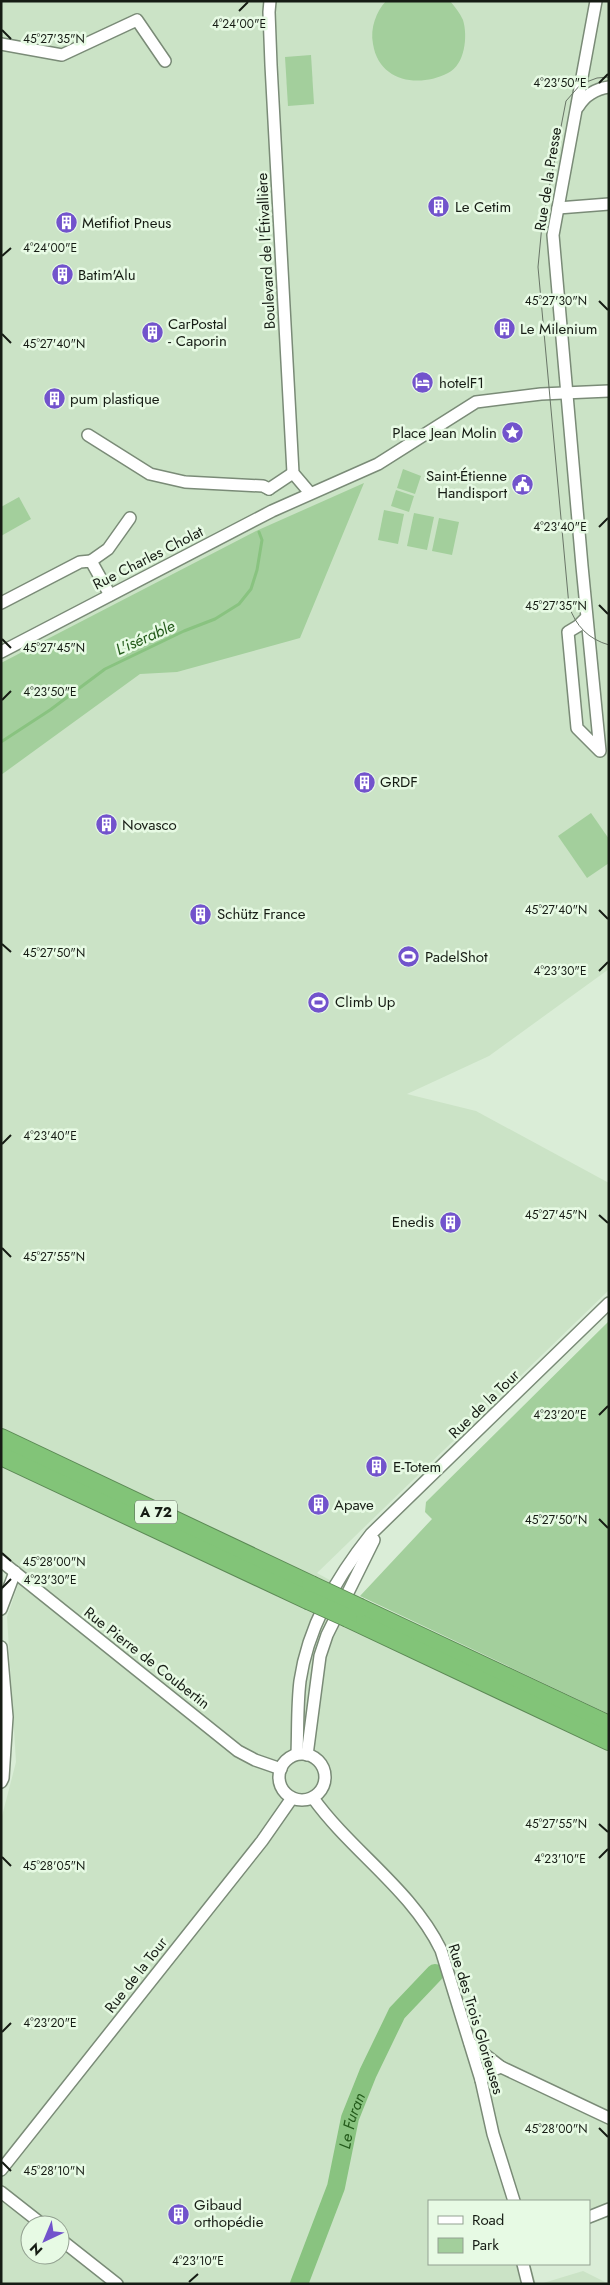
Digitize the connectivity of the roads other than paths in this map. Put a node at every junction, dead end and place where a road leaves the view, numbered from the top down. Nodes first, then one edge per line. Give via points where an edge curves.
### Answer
1 (270, 1) edge
2 (596, 1) edge
3 (1, 44) edge
4 (166, 61) dead end
5 (609, 87) edge
6 (574, 116) junction
7 (609, 204) edge
8 (558, 208) junction
9 (609, 391) edge
10 (566, 393) junction
11 (88, 435) dead end
12 (293, 473) junction
13 (269, 489) junction
14 (310, 493) junction
15 (272, 511) junction
16 (130, 518) dead end
17 (91, 561) junction
18 (110, 595) junction
19 (1, 603) edge
20 (587, 617) junction
21 (1, 652) edge
22 (609, 1303) edge
23 (1, 1438) edge
24 (1, 1456) edge
25 (380, 1527) junction
26 (1, 1560) edge
27 (16, 1572) junction
28 (310, 1593) junction
29 (1, 1609) edge
30 (354, 1613) junction
31 (1, 1647) edge
32 (609, 1725) edge
33 (609, 1741) edge
34 (302, 1755) junction
35 (281, 1769) junction
36 (1, 1782) edge
37 (292, 1798) junction
38 (313, 1798) junction
39 (470, 2043) junction
40 (501, 2067) junction
41 (481, 2080) junction
42 (609, 2118) edge
43 (1, 2170) edge
44 (1, 2192) edge
45 (514, 2200) edge
46 (609, 2209) edge
47 (30, 2215) edge
48 (590, 2217) edge
49 (70, 2246) edge
50 (523, 2265) edge
51 (117, 2284) edge
52 (528, 2284) edge

1 - 12 street, Boulevard de l'Étivallière via 270,64
2 - 6 street, Rue de la Presse
3 - 4 street via 62,55 137,20
5 - 6 street via 585,96
6 - 8 street, Rue de la Presse
7 - 8 street
8 - 10 street, Rue de la Presse via 553,241
9 - 10 street, Rue Charles Cholat
10 - 14 street, Rue Charles Cholat via 476,402 378,464
10 - 20 street, Rue de la Presse
11 - 13 street via 150,474 185,482
12 - 13 street
12 - 14 street
13 - 15 street
14 - 15 street, Rue Charles Cholat
15 - 18 street, Rue Charles Cholat
16 - 17 street via 108,549
17 - 18 street
17 - 19 street via 80,562
18 - 21 street, Rue Charles Cholat
20 - 20 street, Rue de la Presse via 600,748 600,751 577,728 568,632
22 - 25 street, Rue de la Tour
23 - 28 highway, A 72
24 - 28 highway, A 72
25 - 34 street, Rue de la Tour via 327,1635 320,1656
25 - 34 street, Rue de la Tour via 371,1534 344,1571 314,1625 306,1647 300,1682
26 - 27 street, Rue Pierre de Coubertin
27 - 29 street
27 - 35 street, Rue Pierre de Coubertin via 238,1751
28 - 30 highway, A 72, bridge
30 - 32 highway, A 72
30 - 33 highway, A 72
31 - 36 street via 7,1717
34 - 35 street via 290,1758
34 - 38 street via 321,1764 325,1778 322,1789
35 - 37 street via 282,1789
37 - 38 street
37 - 43 street, Rue de la Tour via 262,1841
38 - 39 street, Rue des Trois Glorieuses via 327,1818 425,1920 441,1950
39 - 40 street
39 - 41 street, Rue des Trois Glorieuses
40 - 41 street via 490,2071
40 - 42 street
41 - 45 street, Rue des Trois Glorieuses via 493,2134
44 - 47 street
46 - 48 street
49 - 51 street
50 - 52 street

